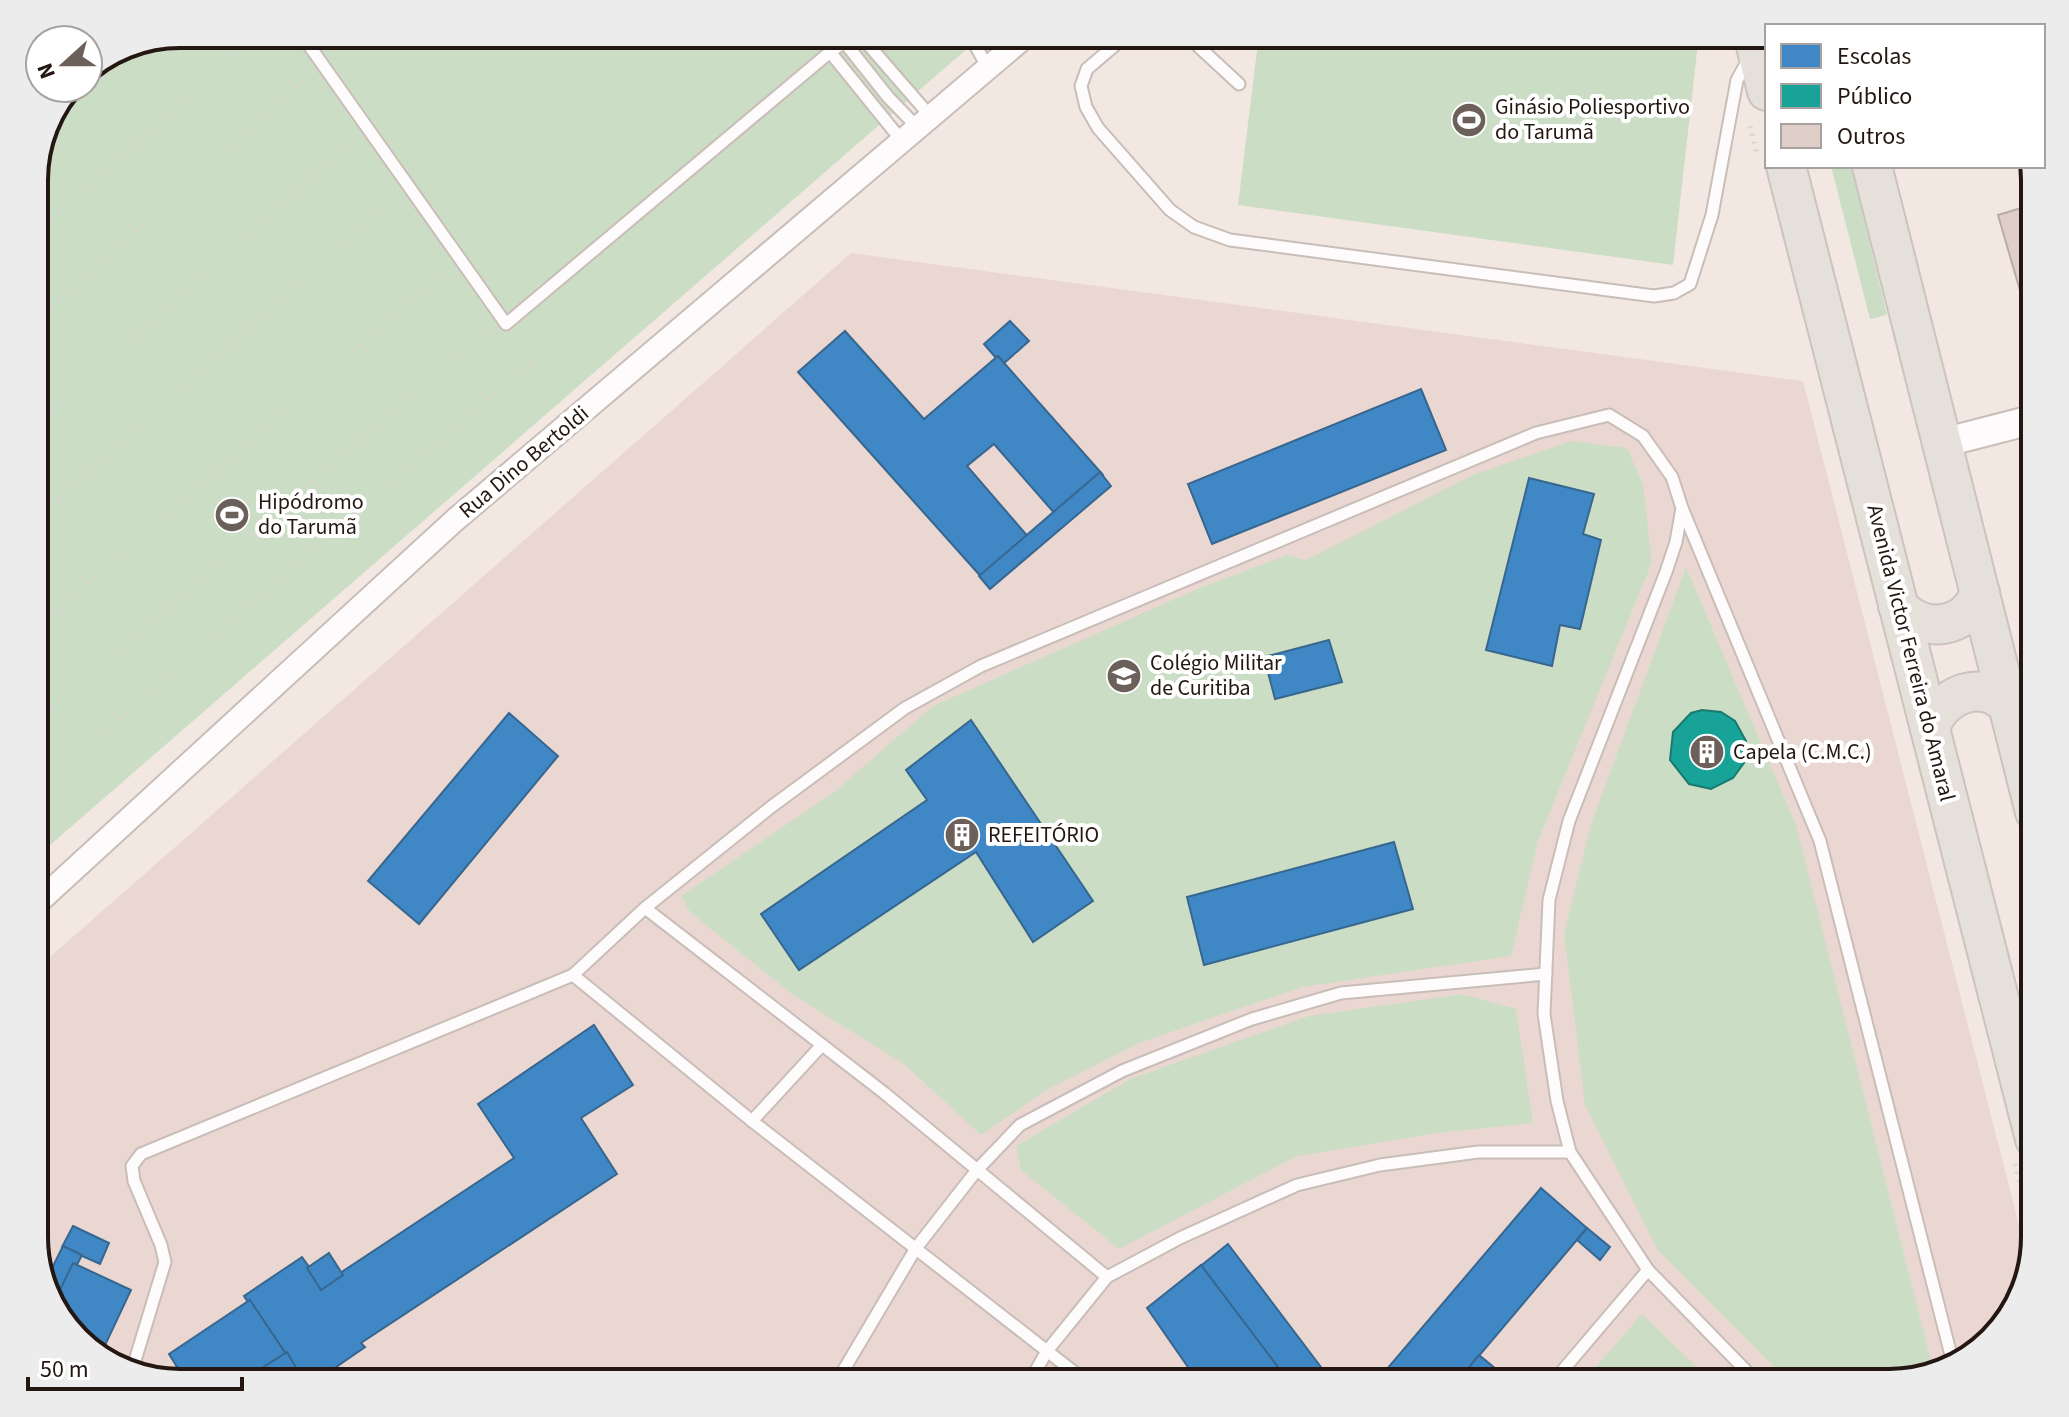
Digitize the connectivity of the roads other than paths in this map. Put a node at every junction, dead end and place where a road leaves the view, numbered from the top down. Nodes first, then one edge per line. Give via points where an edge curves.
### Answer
1 (311, 48) edge
2 (833, 48) edge
3 (848, 48) edge
4 (870, 48) edge
5 (977, 48) edge
6 (1012, 48) edge
7 (1112, 48) edge
8 (1200, 48) edge
9 (1751, 48) edge
10 (1756, 48) edge
11 (830, 52) junction
12 (988, 68) junction
13 (1765, 83) edge
14 (1239, 84) dead end
15 (917, 128) junction
16 (1787, 168) edge
17 (1873, 168) edge
18 (2021, 423) edge
19 (1942, 443) junction
20 (1682, 508) junction
21 (1980, 593) junction
22 (1898, 606) junction
23 (2009, 707) junction
24 (1930, 728) junction
25 (2021, 755) edge
26 (48, 893) edge
27 (645, 908) junction
28 (1546, 974) junction
29 (573, 975) junction
30 (822, 1045) junction
31 (2021, 1084) edge
32 (752, 1121) junction
33 (1570, 1152) junction
34 (977, 1170) junction
35 (916, 1248) junction
36 (1648, 1270) junction
37 (1107, 1277) junction
38 (1047, 1351) junction
39 (1950, 1353) edge
40 (135, 1361) edge
41 (844, 1369) edge
42 (1037, 1369) edge
43 (1070, 1369) edge
44 (1564, 1369) edge
45 (1744, 1369) edge

1 - 11 lane via 504,320
2 - 11 lane
3 - 15 lane
4 - 15 lane
5 - 12 lane
6 - 12 street, Rua Dino Bertoldi
7 - 9 lane via 1087,69 1081,86 1086,107 1170,210 1194,227 1230,240 1654,296 1690,284 1712,215 1737,80
8 - 14 lane
10 - 13 highway
11 - 15 lane
12 - 15 street, Rua Dino Bertoldi
15 - 26 street, Rua Dino Bertoldi via 455,520
16 - 22 highway, Avenida Victor Ferreira do Amaral
17 - 19 highway
18 - 19 street
19 - 21 highway
20 - 27 lane via 1672,477 1643,436 1609,415 1536,433 981,666 905,708
20 - 28 lane via 1666,572 1569,821 1549,900
20 - 39 lane via 1820,841
21 - 22 highway via 1966,614 1944,625 1919,622
21 - 23 highway
22 - 24 highway, Avenida Victor Ferreira do Amaral
23 - 24 highway via 1992,695 1966,692 1943,705
23 - 25 highway
24 - 31 highway, Avenida Victor Ferreira do Amaral
27 - 29 lane
27 - 30 lane
28 - 33 lane via 1544,1014
28 - 34 lane via 1341,993 1252,1019 1122,1071 1020,1125
29 - 32 lane
29 - 40 lane via 141,1154 132,1166 134,1181 165,1262
30 - 32 lane
30 - 34 lane
32 - 35 lane
33 - 36 lane
33 - 37 lane via 1478,1152 1380,1165 1297,1185
34 - 35 lane
34 - 37 lane
35 - 38 lane
35 - 41 lane
36 - 44 lane
36 - 45 lane
37 - 38 lane
38 - 42 lane
38 - 43 lane

